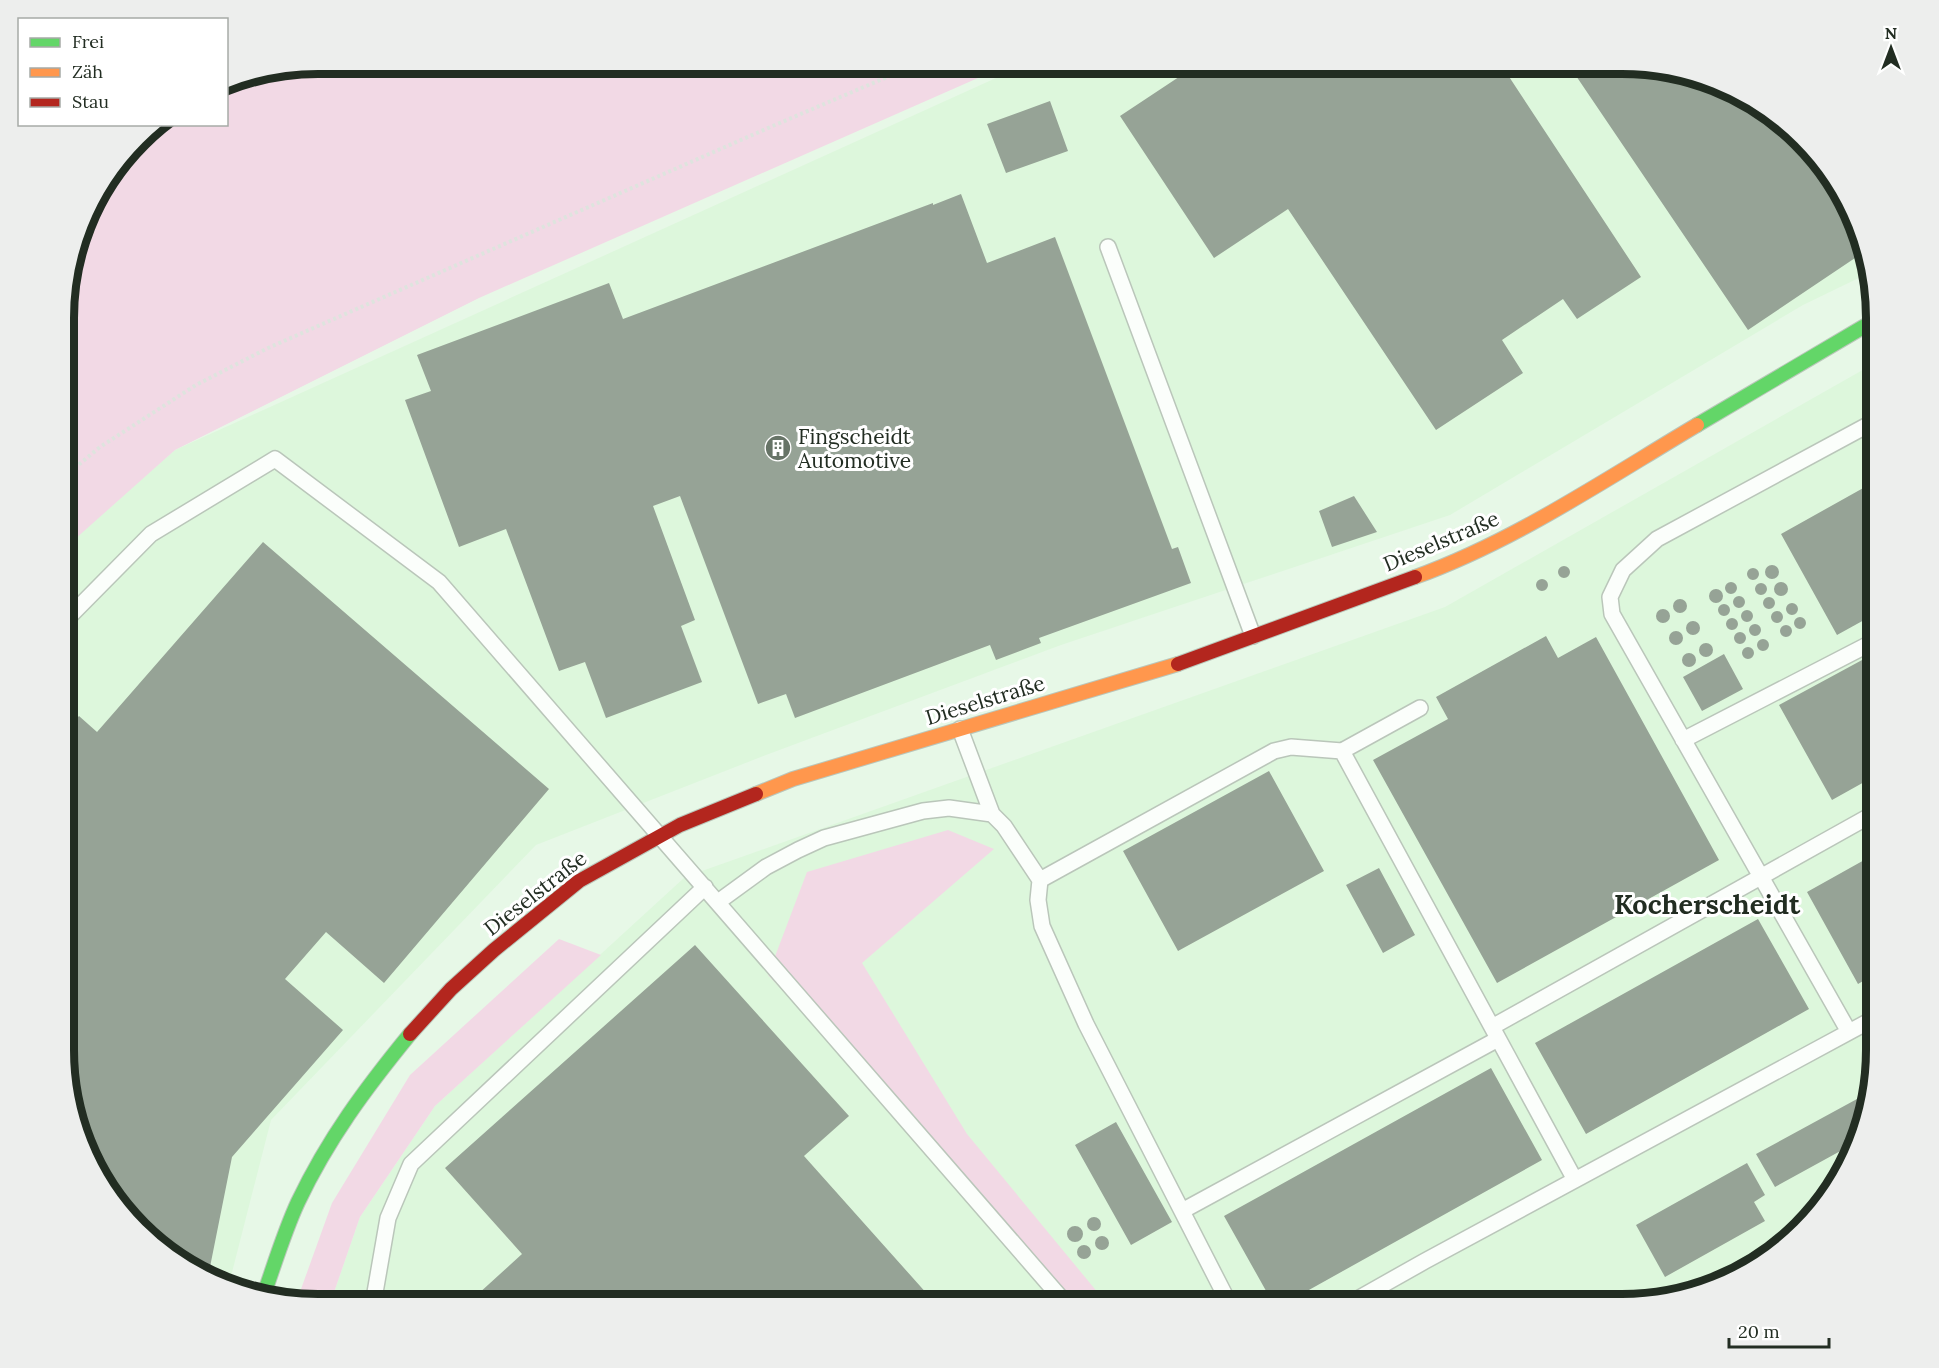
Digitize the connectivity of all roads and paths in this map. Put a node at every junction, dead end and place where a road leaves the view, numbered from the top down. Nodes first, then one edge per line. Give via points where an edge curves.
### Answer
1 (894, 74) edge
2 (1108, 248) dead end
3 (1866, 325) edge
4 (1866, 426) edge
5 (74, 469) edge
6 (74, 612) edge
7 (1253, 636) junction
8 (1866, 646) edge
9 (1420, 708) dead end
10 (960, 729) junction
11 (1683, 740) junction
12 (1342, 751) junction
13 (992, 814) junction
14 (1866, 818) edge
15 (660, 835) junction
16 (1761, 877) junction
17 (1040, 880) junction
18 (705, 887) junction
19 (718, 902) junction
20 (1866, 1022) edge
21 (1849, 1032) junction
22 (1495, 1033) junction
23 (1575, 1180) junction
24 (1182, 1211) junction
25 (266, 1289) edge
26 (375, 1294) edge
27 (1057, 1294) edge
28 (1224, 1294) edge
29 (1367, 1294) edge

1 - 5 path via 268,348 196,385 100,447
2 - 7 lane
3 - 7 street, Dieselstraße via 1481,549 1424,574
4 - 11 lane via 1656,539 1623,570 1610,597 1612,614
6 - 15 lane via 151,534 274,459 439,582
7 - 10 street, Dieselstraße via 1168,668
8 - 11 lane
9 - 12 lane
10 - 13 lane
10 - 15 street, Dieselstraße via 793,779
11 - 16 lane
12 - 17 lane via 1291,747 1274,751
12 - 22 lane
13 - 17 lane
13 - 19 lane via 949,808 923,811 833,835 766,867
14 - 16 lane
15 - 18 lane
15 - 25 street, Dieselstraße via 579,881 551,903 451,989 413,1030 330,1141 297,1204
16 - 21 lane
16 - 22 lane
17 - 24 lane via 1042,926 1086,1024
18 - 19 lane
18 - 26 lane via 411,1164 388,1218
19 - 27 lane
20 - 21 lane
21 - 23 lane
22 - 23 lane
22 - 24 lane
23 - 29 lane
24 - 28 lane

